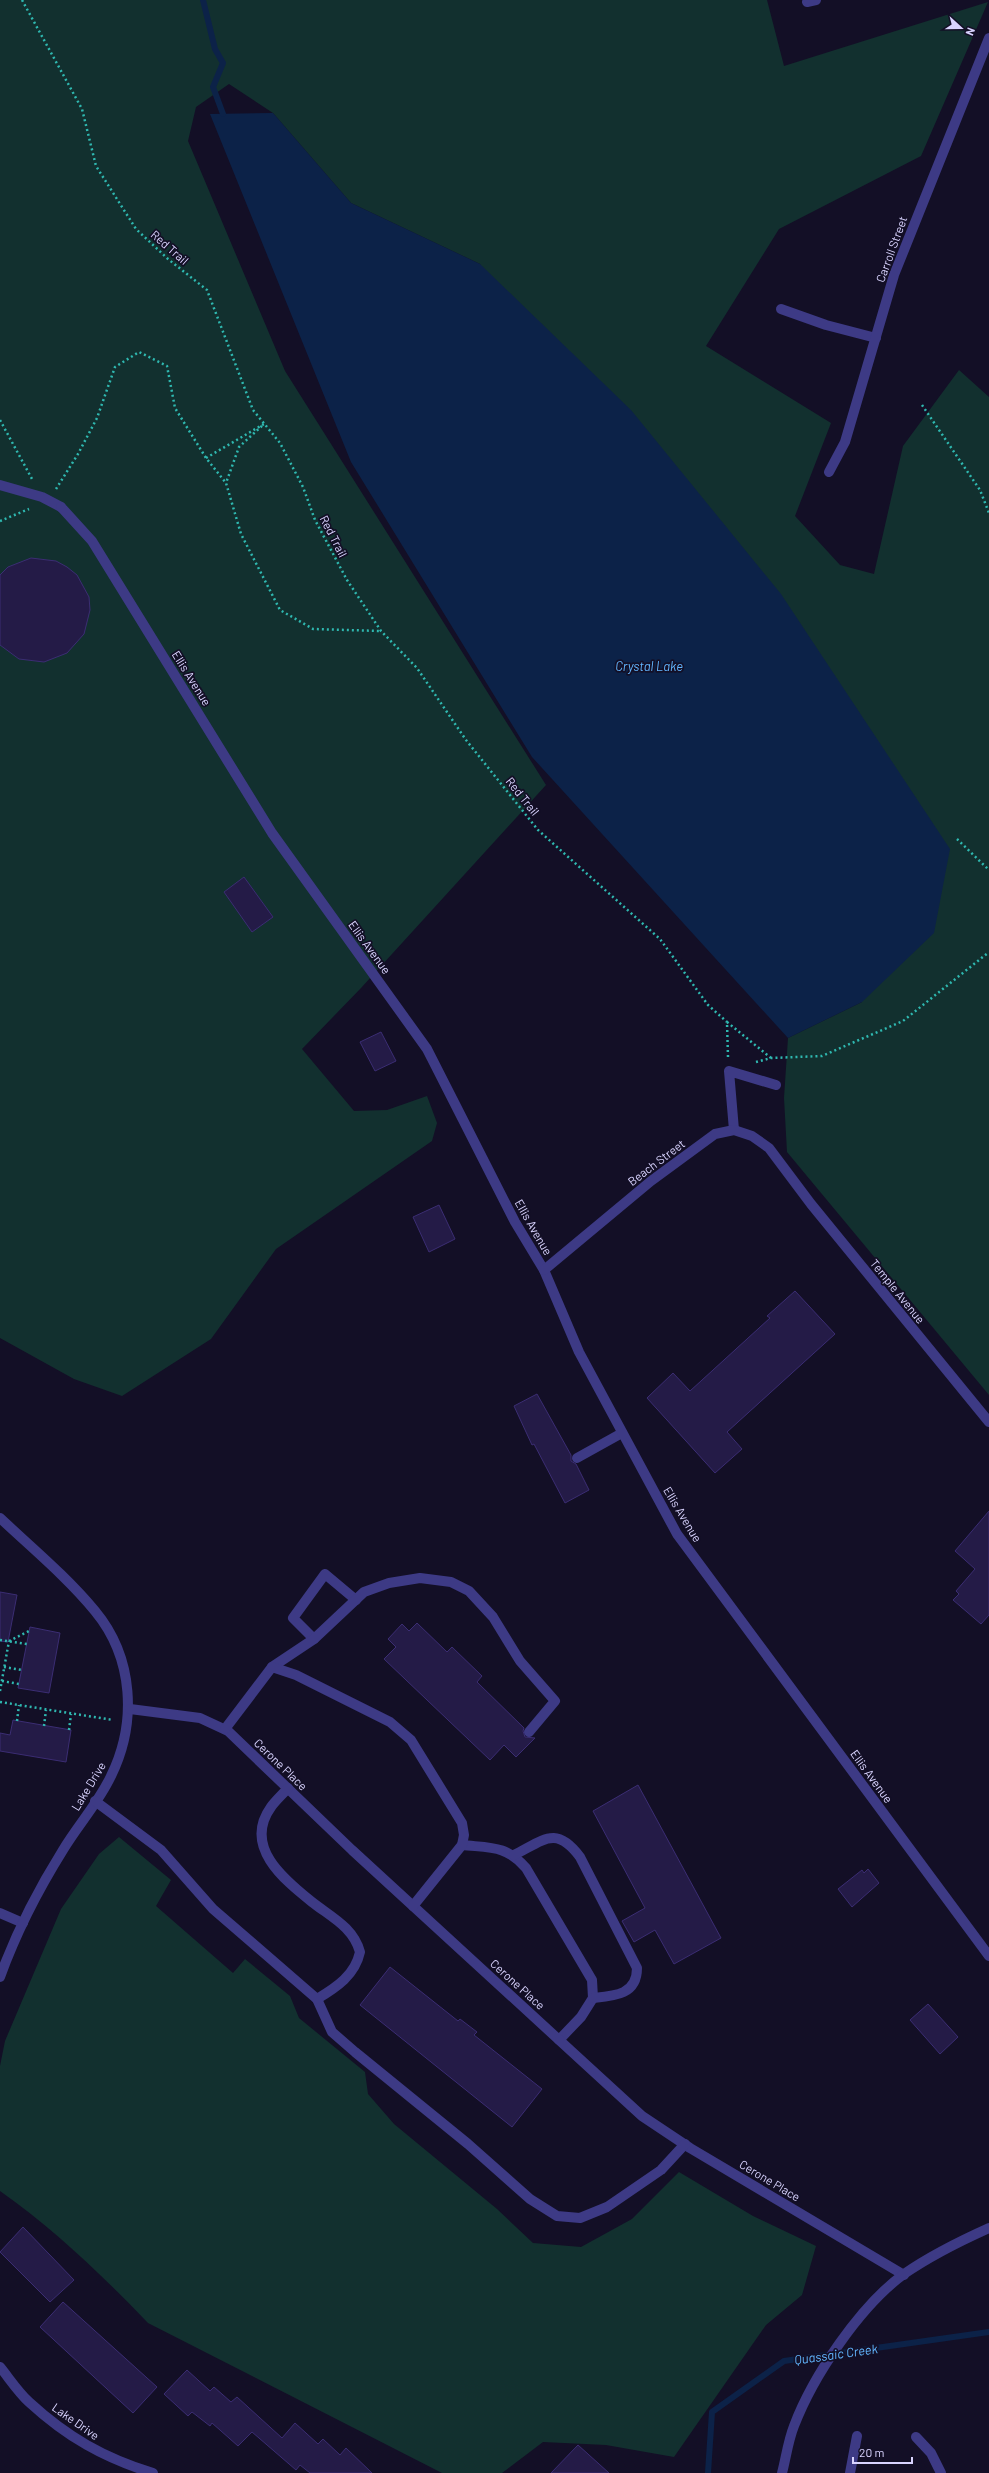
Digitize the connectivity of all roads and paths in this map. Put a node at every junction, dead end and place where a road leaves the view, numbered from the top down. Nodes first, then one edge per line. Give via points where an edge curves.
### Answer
1 (22, 0) edge
2 (989, 38) edge
3 (781, 309) dead end
4 (876, 338) junction
5 (922, 405) dead end
6 (0, 420) edge
7 (264, 424) junction
8 (206, 458) junction
9 (829, 472) dead end
10 (226, 483) junction
11 (0, 485) edge
12 (45, 498) junction
13 (989, 513) edge
14 (0, 521) edge
15 (381, 631) junction
16 (957, 839) dead end
17 (989, 870) edge
18 (989, 952) edge
19 (728, 1022) junction
20 (771, 1058) junction
21 (729, 1071) junction
22 (776, 1086) dead end
23 (734, 1130) junction
24 (544, 1270) junction
25 (989, 1422) edge
26 (622, 1433) junction
27 (577, 1458) dead end
28 (0, 1518) edge
29 (356, 1600) junction
30 (29, 1631) dead end
31 (314, 1639) junction
32 (0, 1640) edge
33 (9, 1641) junction
34 (27, 1644) dead end
35 (4, 1667) junction
36 (272, 1667) junction
37 (22, 1670) dead end
38 (2, 1681) junction
39 (19, 1684) dead end
40 (0, 1690) edge
41 (0, 1702) edge
42 (19, 1706) junction
43 (130, 1709) junction
44 (46, 1710) junction
45 (71, 1714) junction
46 (17, 1721) dead end
47 (115, 1721) dead end
48 (44, 1726) dead end
49 (225, 1729) junction
50 (69, 1730) dead end
51 (529, 1732) dead end
52 (288, 1788) junction
53 (95, 1801) junction
54 (462, 1845) junction
55 (514, 1855) junction
56 (413, 1906) junction
57 (0, 1913) edge
58 (23, 1923) junction
59 (4, 1955) edge
60 (989, 1956) edge
61 (0, 1977) edge
62 (593, 1998) junction
63 (317, 1999) junction
64 (559, 2040) junction
65 (685, 2144) junction
66 (989, 2228) edge
67 (904, 2275) junction
68 (0, 2367) edge
69 (857, 2436) dead end
70 (916, 2437) dead end
71 (153, 2473) edge
72 (782, 2473) edge
73 (850, 2473) edge
74 (941, 2473) edge

1 - 7 path, Red Trail via 82,109 96,166 136,229 207,290 253,410
2 - 4 street, Carroll Street via 894,274
3 - 4 street via 826,325
4 - 9 street, Carroll Street via 845,442
5 - 13 path via 980,490
6 - 12 path
7 - 8 path
7 - 10 path via 239,447
7 - 15 path, Red Trail via 280,443 303,486 315,520 346,580
8 - 10 path
8 - 12 path via 175,408 167,366 139,352 115,367 97,418 78,454
10 - 15 path via 241,534 280,610 313,629
11 - 12 street, Ellis Avenue
12 - 14 path
12 - 24 street, Ellis Avenue via 61,507 92,541 272,833 427,1049 514,1222
15 - 19 path, Red Trail via 416,668 466,740 538,830 660,939 708,1005
16 - 17 path
18 - 20 path via 903,1021 822,1056
19 - 20 path, Red Trail
19 - 21 path
20 - 21 path
21 - 22 street
21 - 23 street
23 - 24 street, Beach Street via 715,1134 651,1181
23 - 25 street, Temple Avenue via 752,1136 769,1148
24 - 26 street, Ellis Avenue via 579,1352
26 - 27 street
26 - 60 street, Ellis Avenue via 677,1534
28 - 43 street, Lake Drive via 70,1583 96,1612 111,1635 126,1676
29 - 31 street
29 - 31 street via 325,1574 293,1618
29 - 51 street via 364,1592 389,1583 420,1578 451,1582 469,1590 493,1616 520,1661 555,1701
30 - 33 path
31 - 36 street
32 - 33 path
33 - 34 path
33 - 35 path
35 - 37 path
35 - 38 path
36 - 49 street
36 - 54 street via 296,1675 390,1722 411,1740 462,1823
38 - 39 path
38 - 40 path
41 - 42 path
42 - 44 path
42 - 46 path
43 - 49 street, Cerone Place via 200,1718
43 - 53 street, Lake Drive via 124,1742 111,1777
44 - 45 path
44 - 48 path
45 - 47 path
45 - 50 path
49 - 52 street, Cerone Place
52 - 56 street, Cerone Place
52 - 63 street via 271,1807 262,1829 262,1846 266,1856 311,1902 352,1934 360,1952 355,1968 345,1980
53 - 58 street, Lake Drive via 63,1850
53 - 63 street via 161,1850 213,1909
54 - 55 street via 499,1849
54 - 56 street
55 - 62 street via 526,1868 592,1980
55 - 62 street via 553,1838 562,1838 569,1842 580,1857 637,1968 637,1976 632,1985 618,1996
56 - 64 street, Cerone Place
57 - 58 street
58 - 59 street, Lake Drive
59 - 61 street, Lake Drive
62 - 64 street via 581,2017
63 - 65 street via 332,2032 468,2144 530,2199 557,2216 580,2218 607,2207 661,2170
64 - 65 street, Cerone Place via 642,2116
65 - 67 street, Cerone Place
66 - 67 street via 946,2249
67 - 72 street via 881,2294 834,2351 793,2427
68 - 71 street, Lake Drive via 28,2402 80,2443 118,2462
69 - 73 street
70 - 74 street via 931,2453

